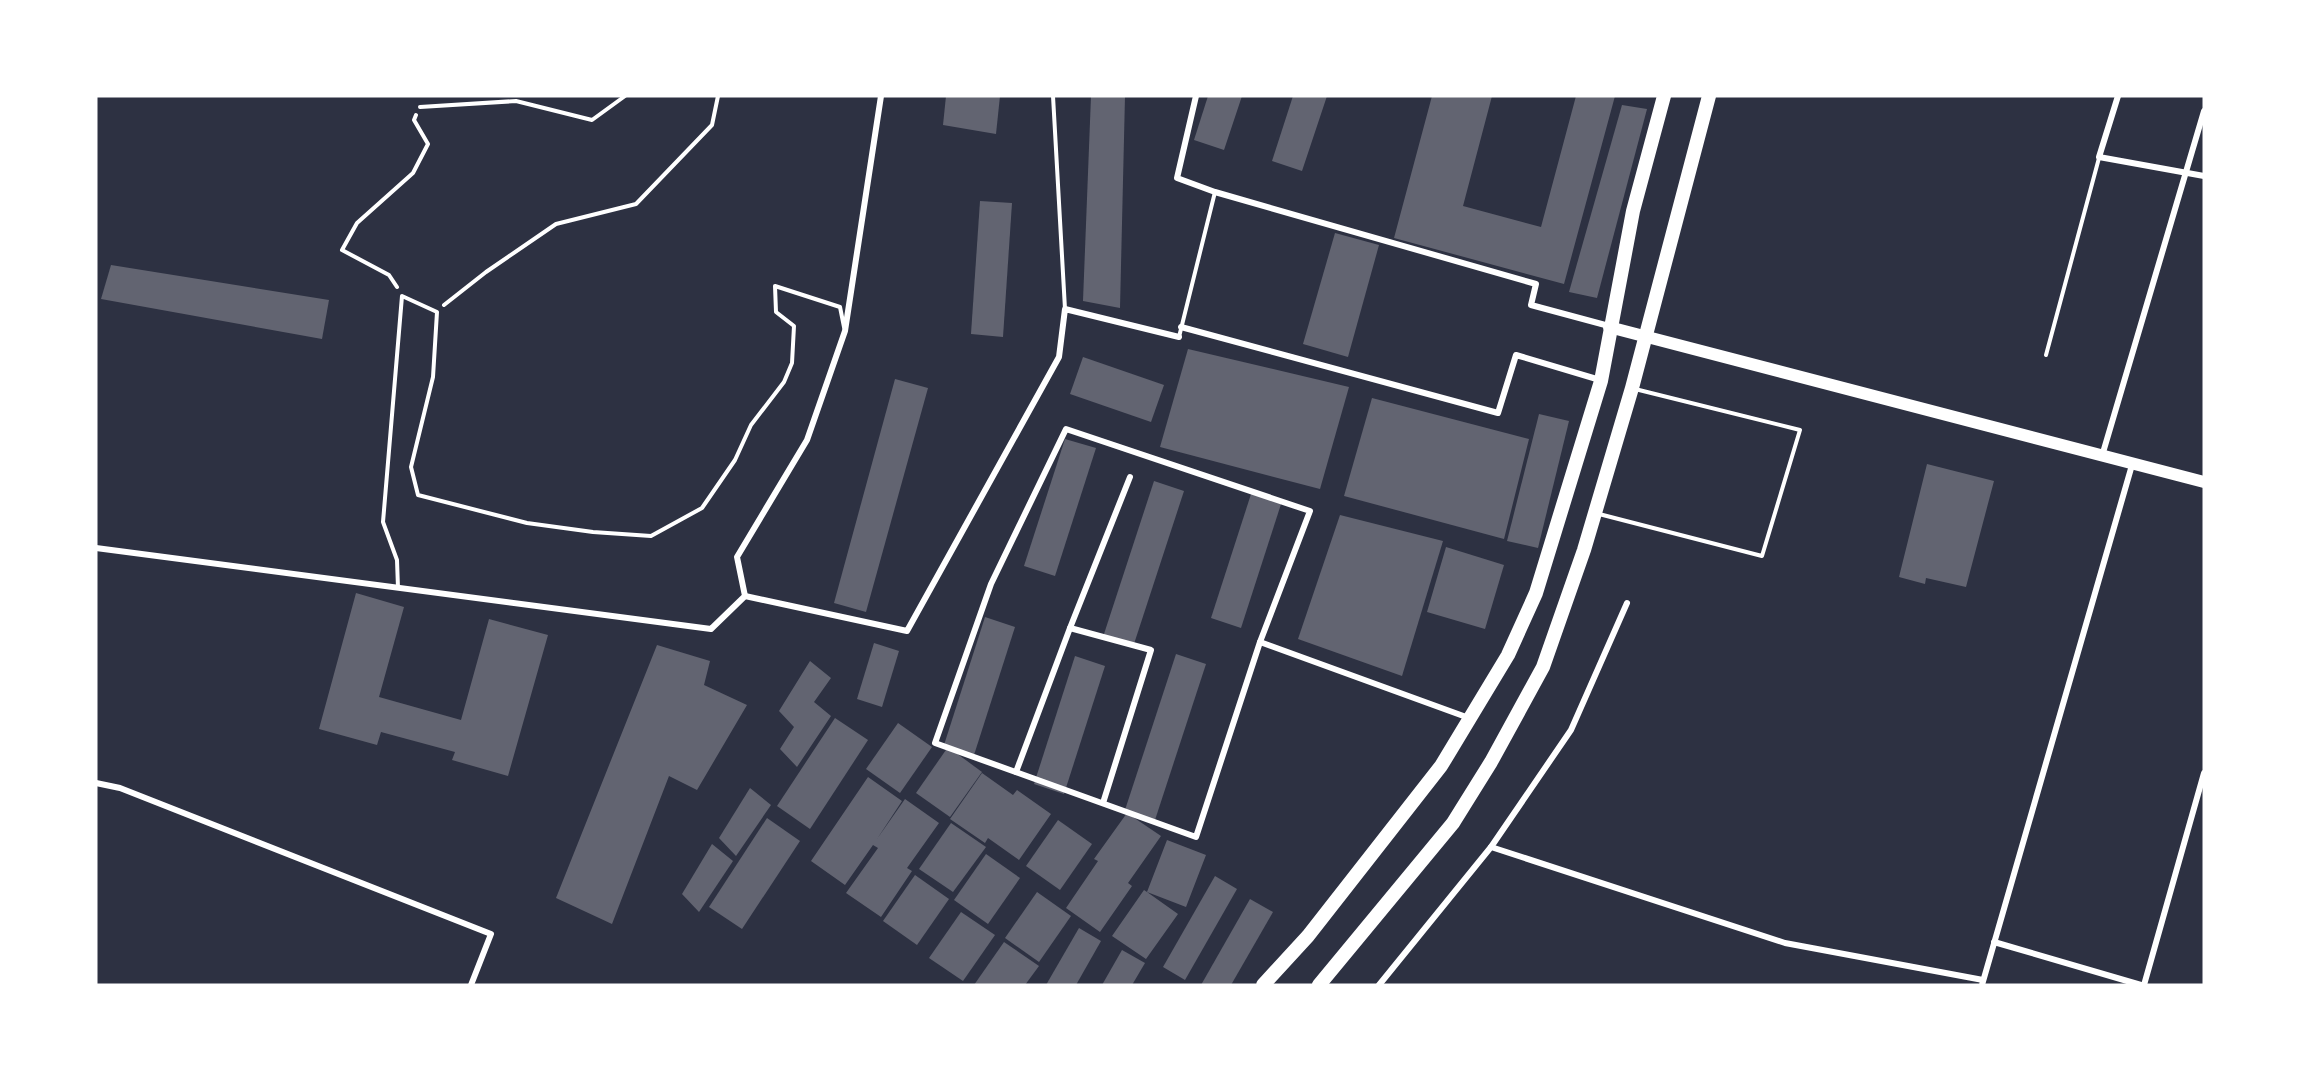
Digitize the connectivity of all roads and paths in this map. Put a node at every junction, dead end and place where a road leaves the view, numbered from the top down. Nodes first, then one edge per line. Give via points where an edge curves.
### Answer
1 (625, 96) edge
2 (718, 96) edge
3 (880, 96) edge
4 (1053, 96) edge
5 (1196, 96) edge
6 (1664, 96) edge
7 (1709, 96) edge
8 (2118, 96) edge
9 (420, 107) joint
10 (2204, 111) edge
11 (2099, 157) junction
12 (2186, 172) junction
13 (2204, 176) edge
14 (1215, 192) junction
15 (402, 296) junction
16 (1065, 309) junction
17 (436, 312) junction
18 (1181, 327) junction
19 (1609, 327) junction
20 (845, 331) junction
21 (1179, 337) joint
22 (1647, 337) junction
23 (2046, 356) dead end
24 (1601, 381) junction
25 (1632, 388) junction
26 (2102, 457) junction
27 (2132, 465) junction
28 (1130, 477) dead end
29 (2204, 482) edge
30 (1595, 513) junction
31 (96, 549) edge
32 (398, 588) junction
33 (745, 596) junction
34 (1627, 603) dead end
35 (1070, 628) junction
36 (1260, 642) junction
37 (1470, 718) junction
38 (1016, 772) junction
39 (2204, 773) edge
40 (96, 783) edge
41 (2202, 787) edge
42 (1103, 803) junction
43 (1491, 847) junction
44 (1994, 942) junction
45 (1982, 982) edge
46 (471, 985) edge
47 (1263, 985) edge
48 (1319, 985) edge
49 (1379, 985) edge
50 (2143, 985) edge

1 - 9 lane via 592,120 516,101
2 - 17 path via 712,125 636,204 556,224
3 - 20 street
4 - 16 lane
5 - 14 street via 1177,178
6 - 19 main road via 1633,211
7 - 22 main road
8 - 11 street
9 - 15 path via 414,120 428,144 412,173 357,223 342,250 389,275
10 - 12 street
11 - 12 street
11 - 23 lane
12 - 13 street
12 - 26 street
14 - 18 lane
14 - 19 street via 1536,284 1531,305
15 - 17 lane
15 - 32 lane via 383,522 397,560
16 - 21 street
16 - 33 street via 1059,357 907,631
17 - 20 lane via 433,377 411,468 418,495 527,523 651,536 702,508 735,460 752,425 784,382 792,363 794,326 776,312 775,286 840,307
18 - 21 lane
18 - 24 street via 1498,413 1516,355
19 - 22 main road
19 - 24 main road
20 - 33 street via 807,440 737,557
22 - 25 main road
22 - 26 main road
24 - 37 main road via 1536,593 1508,655
25 - 30 main road
25 - 30 lane via 1800,430 1762,556
26 - 27 main road
27 - 29 main road
27 - 44 street
28 - 35 street
30 - 48 main road via 1543,667 1491,762 1453,823
31 - 32 street
32 - 33 street via 711,629
34 - 43 street via 1571,730
35 - 38 street
35 - 42 street via 1151,650
36 - 37 street
36 - 38 street via 1311,511 1066,429 991,584 935,743
36 - 42 street via 1196,837
37 - 47 main road via 1412,804 1308,936
38 - 42 street
39 - 41 street
40 - 46 street via 120,788 491,934
41 - 50 street
43 - 45 street via 1785,944
43 - 49 street
44 - 45 street
44 - 50 street

